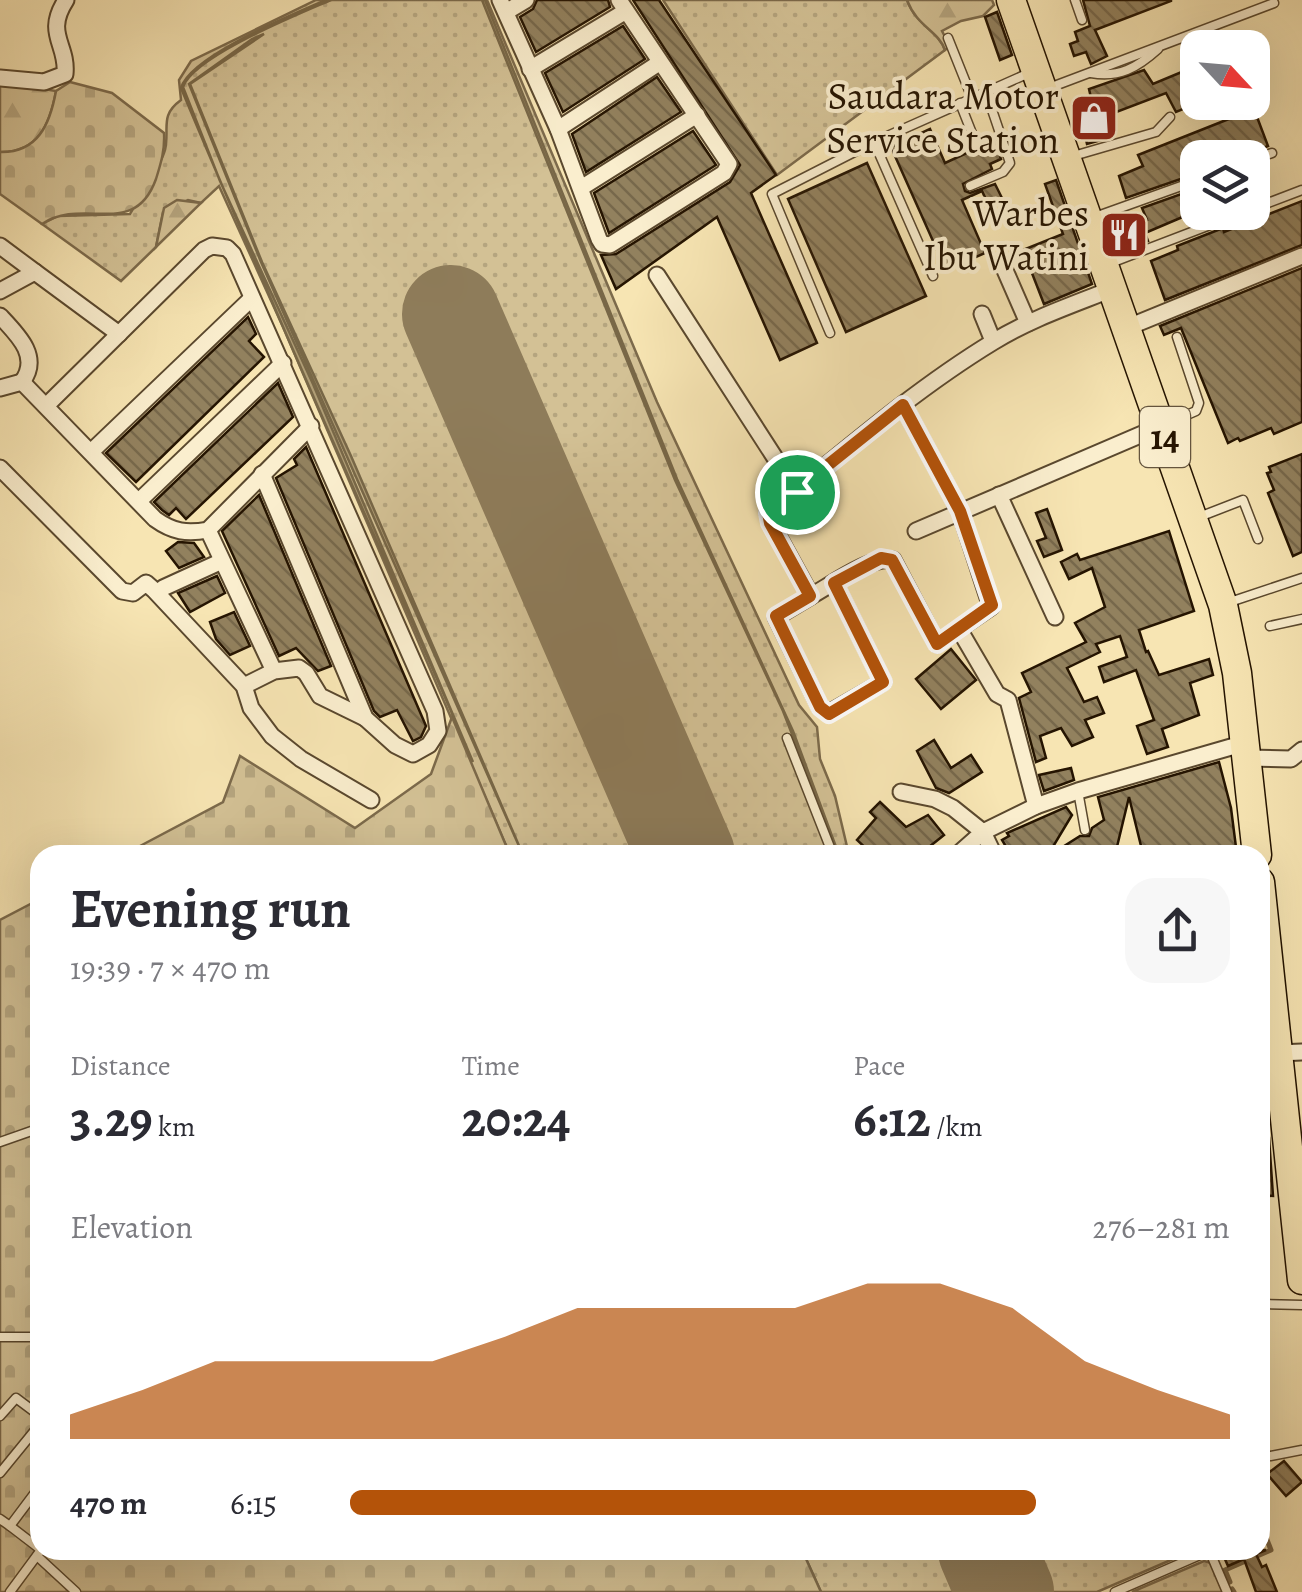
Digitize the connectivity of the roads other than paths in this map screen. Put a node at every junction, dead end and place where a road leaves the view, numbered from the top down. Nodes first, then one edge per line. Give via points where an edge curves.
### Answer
1 (66, 0) edge
2 (526, 0) edge
3 (1011, 0) edge
4 (1075, 0) edge
5 (1274, 3) dead end
6 (622, 5) edge
7 (503, 6) edge
8 (1082, 20) dead end
9 (948, 38) dead end
10 (659, 63) junction
11 (530, 70) junction
12 (0, 78) edge
13 (1039, 80) junction
14 (986, 92) junction
15 (972, 98) junction
16 (960, 104) junction
17 (697, 116) junction
18 (1170, 117) dead end
19 (558, 129) junction
20 (874, 142) junction
21 (976, 146) dead end
22 (1066, 158) junction
23 (970, 186) dead end
24 (1180, 187) edge
25 (581, 188) junction
26 (1302, 190) edge
27 (1270, 202) edge
28 (1088, 220) junction
29 (1206, 230) edge
30 (0, 246) edge
31 (1302, 256) edge
32 (1004, 268) dead end
33 (35, 272) junction
34 (656, 275) dead end
35 (933, 276) dead end
36 (1108, 277) junction
37 (0, 292) edge
38 (252, 298) junction
39 (982, 314) dead end
40 (0, 316) edge
41 (1028, 323) junction
42 (1126, 328) junction
43 (830, 333) dead end
44 (119, 334) junction
45 (1177, 337) dead end
46 (994, 342) junction
47 (282, 363) junction
48 (22, 382) junction
49 (0, 388) edge
50 (903, 405) junction
51 (47, 406) junction
52 (311, 426) junction
53 (1161, 426) junction
54 (92, 451) junction
55 (0, 468) edge
56 (262, 474) junction
57 (797, 492) junction
58 (998, 495) junction
59 (139, 501) junction
60 (960, 511) junction
61 (1194, 518) junction
62 (208, 530) junction
63 (916, 531) dead end
64 (1258, 539) dead end
65 (222, 562) junction
66 (1302, 578) edge
67 (834, 583) junction
68 (163, 588) dead end
69 (810, 596) junction
70 (1222, 604) junction
71 (1055, 617) dead end
72 (1302, 619) edge
73 (1270, 626) dead end
74 (958, 629) junction
75 (274, 671) junction
76 (244, 686) junction
77 (365, 718) junction
78 (787, 738) dead end
79 (1302, 750) edge
80 (1247, 751) junction
81 (900, 792) dead end
82 (1078, 792) junction
83 (371, 800) dead end
84 (1036, 806) junction
85 (1084, 830) dead end
86 (983, 832) junction
87 (828, 845) edge
88 (968, 845) edge
89 (989, 845) edge
90 (1256, 845) edge
91 (1270, 1008) edge
92 (1280, 1066) edge
93 (30, 1132) edge
94 (0, 1142) edge
95 (1298, 1199) edge
96 (1302, 1280) edge
97 (1270, 1304) edge
98 (1302, 1305) edge
99 (30, 1337) edge
100 (0, 1338) edge
101 (30, 1408) edge
102 (0, 1416) edge
103 (30, 1436) edge
104 (1302, 1450) edge
105 (1270, 1456) edge
106 (0, 1473) edge
107 (30, 1499) edge
108 (0, 1518) edge
109 (10, 1526) junction
110 (30, 1542) edge
111 (34, 1560) edge
112 (49, 1560) edge
113 (1188, 1560) edge
114 (1213, 1560) edge
115 (10, 1592) edge
116 (76, 1592) edge
117 (1114, 1592) edge
118 (1227, 1592) edge

1 - 12 street via 55,30 65,74 44,82
2 - 7 street
3 - 13 highway, 14
4 - 8 lane
5 - 13 lane via 1090,72
6 - 10 street
6 - 11 street
7 - 11 street
9 - 15 lane
10 - 17 street
10 - 19 street
11 - 19 street
13 - 14 lane
13 - 22 highway, 14
14 - 15 lane
14 - 23 lane via 1010,155 1008,169
15 - 16 lane
16 - 20 lane
16 - 21 lane
17 - 25 street
17 - 25 street via 729,161 728,170 610,245 599,239
18 - 22 lane via 1156,132
19 - 25 street
20 - 35 lane
20 - 43 lane via 772,194
22 - 28 highway, 14
24 - 28 lane
26 - 27 lane
28 - 36 highway, 14
29 - 36 lane
30 - 33 street
31 - 42 street
32 - 41 street
33 - 37 street
33 - 44 street
34 - 57 street
36 - 41 street
36 - 42 highway, 14
38 - 44 street via 233,254 212,246
38 - 47 street
38 - 54 street
39 - 46 street
40 - 48 street via 30,356 31,371
41 - 46 street
42 - 53 highway, 14
44 - 51 street
45 - 53 lane via 1198,403
46 - 50 street
47 - 52 street
47 - 59 street
48 - 49 street
48 - 51 street
50 - 57 street
50 - 60 street
51 - 54 street
52 - 56 street
52 - 77 street via 440,725 430,744 413,754
53 - 58 street
53 - 61 highway, 14
54 - 59 street
55 - 76 street via 122,591 133,594 146,583 154,590
56 - 62 street
56 - 77 street
57 - 69 street via 768,517
58 - 60 street
58 - 71 street
59 - 62 street via 170,530
60 - 63 street
60 - 74 street via 992,605
61 - 64 lane via 1244,500
61 - 70 highway, 14
62 - 65 street
65 - 68 street
65 - 75 street
66 - 70 lane
67 - 69 street
67 - 69 street via 883,682 829,714 776,616
67 - 74 street via 881,558 892,560 937,644
70 - 80 highway, 14
72 - 73 lane
74 - 84 street via 997,694 1008,700
75 - 76 street
75 - 77 street via 303,670 320,696
76 - 83 street via 272,736
78 - 87 lane
79 - 80 street via 1290,758
80 - 82 street
80 - 90 highway, 14
81 - 86 street via 936,799
82 - 84 street
82 - 85 lane
84 - 86 street
86 - 88 street
86 - 89 street
91 - 92 highway
92 - 95 highway
93 - 94 lane
95 - 96 highway
97 - 98 lane
99 - 100 lane
101 - 102 lane via 16,1398
103 - 106 lane
104 - 105 lane
107 - 109 lane
108 - 109 lane
109 - 110 lane
111 - 115 lane
112 - 116 lane
113 - 117 lane
114 - 118 lane

